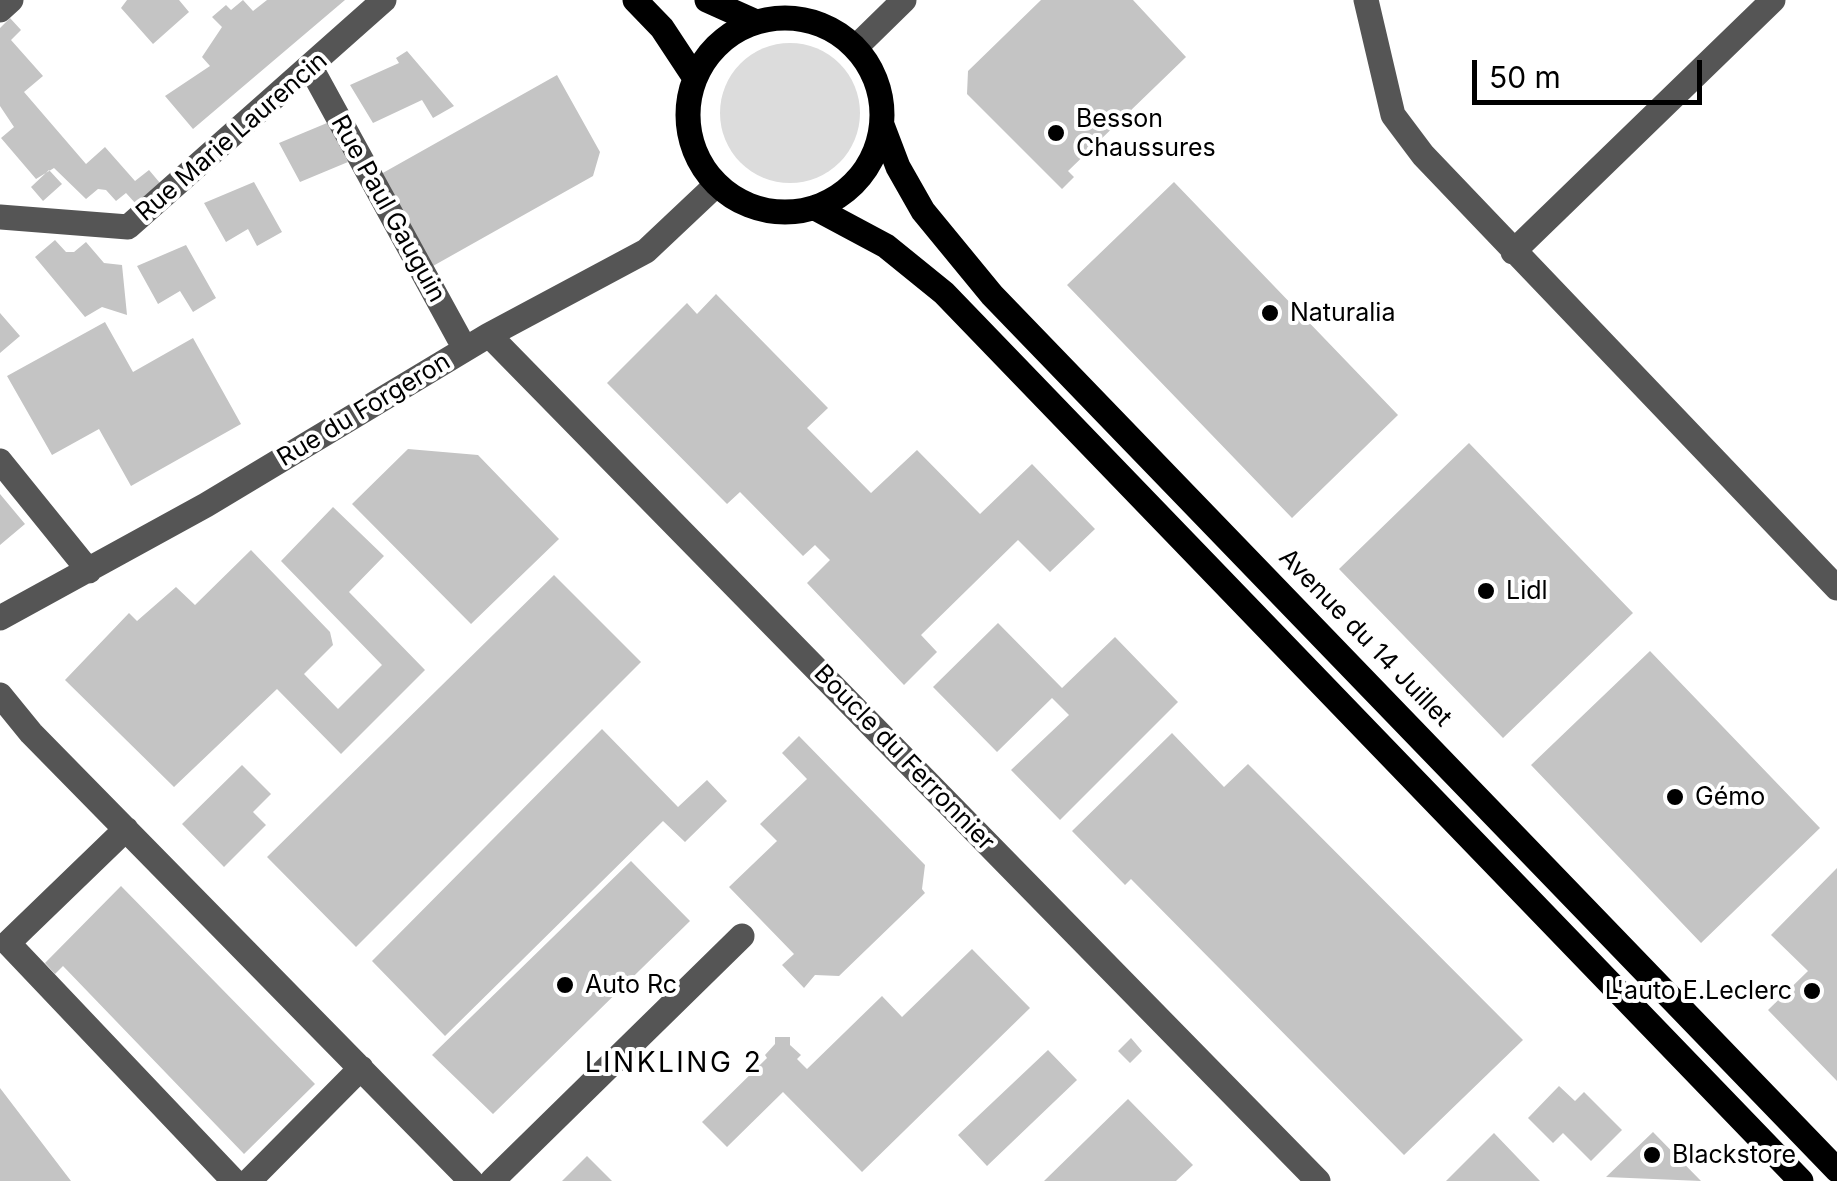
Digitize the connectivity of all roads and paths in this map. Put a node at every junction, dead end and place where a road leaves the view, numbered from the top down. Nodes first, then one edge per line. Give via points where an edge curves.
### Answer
1 (11, 0) edge
2 (384, 0) edge
3 (635, 0) edge
4 (707, 0) edge
5 (904, 0) edge
6 (1366, 0) edge
7 (1773, 0) edge
8 (0, 10) edge
9 (756, 22) junction
10 (856, 48) junction
11 (310, 68) junction
12 (695, 78) junction
13 (882, 124) junction
14 (716, 184) junction
15 (815, 208) junction
16 (0, 217) edge
17 (1513, 252) junction
18 (489, 335) junction
19 (465, 349) junction
20 (0, 462) edge
21 (89, 571) junction
22 (1837, 588) edge
23 (0, 618) edge
24 (0, 695) edge
25 (126, 829) junction
26 (742, 936) dead end
27 (360, 1068) junction
28 (1837, 1170) edge
29 (234, 1181) edge
30 (248, 1181) edge
31 (472, 1181) edge
32 (492, 1181) edge
33 (1318, 1181) edge
34 (1801, 1181) edge

1 - 8 street
2 - 11 street, Rue Marie Laurencin
3 - 12 main road
4 - 9 main road
5 - 10 street
6 - 17 street via 1394,114
7 - 17 street
9 - 10 main road via 809,20
9 - 12 main road via 730,34
10 - 13 main road via 881,96
11 - 16 street, Rue Marie Laurencin via 128,227
11 - 19 street, Rue Paul Gauguin
12 - 14 main road via 689,134
13 - 15 main road via 861,176
13 - 28 main road, Avenue du 14 Juillet via 922,211 992,295
14 - 15 main road via 762,210
14 - 18 street, Rue du Forgeron via 646,251
15 - 34 main road via 886,246 944,293
17 - 22 street
18 - 19 street, Rue du Forgeron
18 - 33 street, Boucle du Ferronnier
19 - 21 street, Rue du Forgeron
20 - 21 street
21 - 23 street, Rue du Forgeron
24 - 25 street
25 - 27 street
25 - 29 street via 8,943
26 - 32 street
27 - 30 street
27 - 31 street

